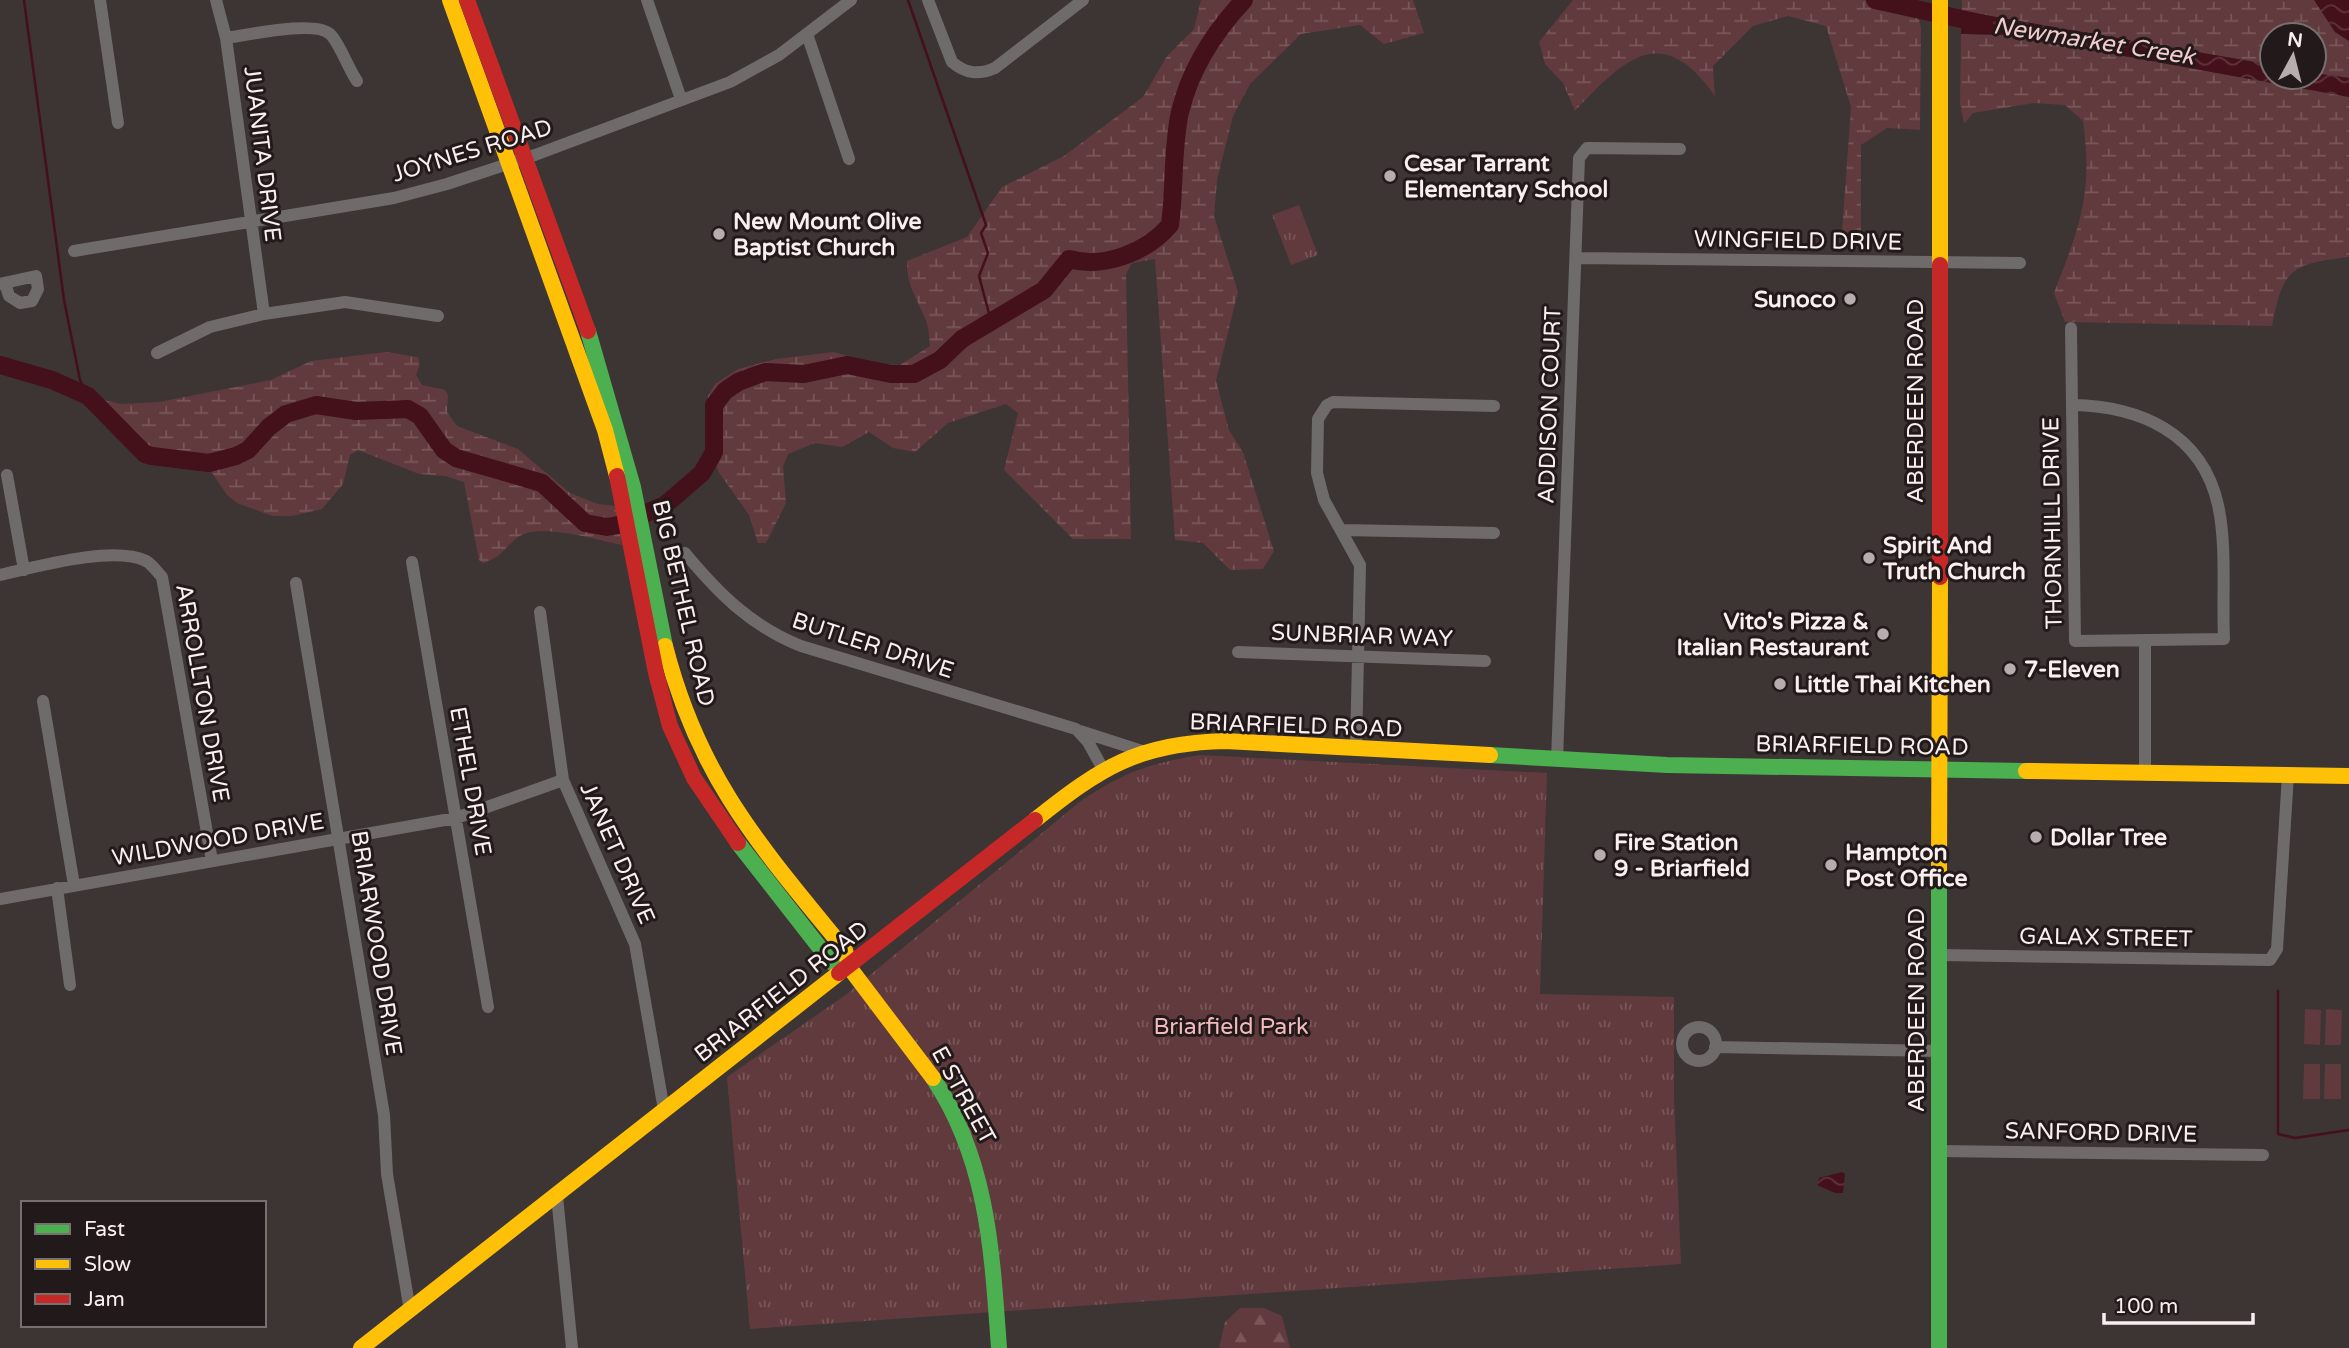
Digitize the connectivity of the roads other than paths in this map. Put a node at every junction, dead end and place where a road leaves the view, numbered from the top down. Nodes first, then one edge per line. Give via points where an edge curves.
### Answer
1 (100, 0) edge
2 (216, 0) edge
3 (450, 0) edge
4 (467, 0) edge
5 (647, 0) edge
6 (851, 0) edge
7 (928, 0) edge
8 (1083, 0) edge
9 (1940, 0) edge
10 (807, 34) junction
11 (226, 38) junction
12 (357, 82) dead end
13 (681, 99) junction
14 (118, 122) dead end
15 (1679, 149) dead end
16 (849, 159) dead end
17 (518, 161) junction
18 (250, 221) junction
19 (74, 251) dead end
20 (1576, 258) junction
21 (1938, 262) junction
22 (2021, 263) dead end
23 (2, 284) edge
24 (264, 314) junction
25 (438, 316) dead end
26 (2071, 328) dead end
27 (157, 353) dead end
28 (2072, 405) junction
29 (1494, 407) dead end
30 (7, 475) dead end
31 (1342, 530) junction
32 (1494, 533) dead end
33 (685, 553) dead end
34 (412, 562) dead end
35 (24, 570) junction
36 (0, 575) edge
37 (296, 583) dead end
38 (540, 612) dead end
39 (2145, 640) junction
40 (1238, 652) dead end
41 (1360, 657) junction
42 (1485, 661) dead end
43 (43, 701) dead end
44 (1076, 729) junction
45 (1356, 748) junction
46 (1142, 751) junction
47 (1557, 760) junction
48 (1103, 769) junction
49 (1939, 769) junction
50 (2145, 772) junction
51 (2288, 775) junction
52 (2349, 776) edge
53 (563, 780) junction
54 (456, 818) junction
55 (338, 840) junction
56 (212, 861) junction
57 (74, 885) junction
58 (57, 888) junction
59 (0, 899) edge
60 (1939, 955) junction
61 (849, 967) junction
62 (69, 985) dead end
63 (488, 1007) dead end
64 (1715, 1047) dead end
65 (1939, 1051) junction
66 (664, 1110) junction
67 (1939, 1151) junction
68 (2263, 1155) dead end
69 (557, 1196) junction
70 (410, 1311) junction
71 (361, 1348) edge
72 (572, 1348) edge
73 (999, 1348) edge
74 (1939, 1348) edge

1 - 14 street
2 - 11 street, JUANITA DRIVE
3 - 17 main road, BIG BETHEL ROAD
4 - 17 main road, BIG BETHEL ROAD
5 - 13 street
6 - 10 street, JOYNES ROAD
7 - 8 street via 952,62 960,69 984,73
9 - 21 main road, ABERDEEN ROAD
10 - 13 street, JOYNES ROAD via 746,74
10 - 16 street
11 - 12 street via 311,27 328,31
11 - 18 street, JUANITA DRIVE
13 - 17 street, JOYNES ROAD
15 - 20 street, ADDISON COURT via 1583,150
17 - 18 street, JOYNES ROAD via 394,198
17 - 61 main road, BIG BETHEL ROAD via 630,497 673,674 699,748 727,799 845,950
18 - 19 street, JOYNES ROAD
18 - 24 street, JUANITA DRIVE
20 - 21 street, WINGFIELD DRIVE
20 - 47 street, ADDISON COURT
21 - 22 street, WINGFIELD DRIVE
21 - 49 main road, ABERDEEN ROAD
23 - 23 street via 13,301 26,303 36,295 36,276
24 - 25 street via 345,302
24 - 27 street via 210,327
26 - 28 street, THORNHILL DRIVE
28 - 39 street, THORNHILL DRIVE via 2075,641
28 - 39 street via 2124,410 2161,426 2198,459 2217,502 2224,639
29 - 31 street via 1327,405 1318,419 1317,473 1324,500
30 - 35 street
31 - 32 street
31 - 41 street via 1360,565
33 - 44 street, BUTLER DRIVE via 719,594 773,635
34 - 54 street, ETHEL DRIVE
35 - 36 street, ARROLLTON DRIVE
35 - 56 street, ARROLLTON DRIVE via 99,556 129,556 148,561 162,577
37 - 55 street, BRIARWOOD DRIVE
38 - 53 street, JANET DRIVE
39 - 50 street
40 - 41 street, SUNBRIAR WAY
41 - 42 street, SUNBRIAR WAY
41 - 45 street
43 - 57 street
44 - 46 street, BUTLER DRIVE
44 - 48 street
45 - 46 main road, BRIARFIELD ROAD via 1201,741
45 - 47 main road, BRIARFIELD ROAD
46 - 48 main road, BRIARFIELD ROAD
47 - 49 main road, BRIARFIELD ROAD
48 - 61 main road, BRIARFIELD ROAD
49 - 50 main road, BRIARFIELD ROAD
49 - 60 main road, ABERDEEN ROAD
50 - 51 main road, BRIARFIELD ROAD
51 - 52 main road, BRIARFIELD ROAD
51 - 60 street, GALAX STREET via 2278,945 2273,959
53 - 54 street, WILDWOOD DRIVE
53 - 66 street, JANET DRIVE via 635,944
54 - 55 street, WILDWOOD DRIVE
54 - 63 street, ETHEL DRIVE
55 - 56 street, WILDWOOD DRIVE
55 - 70 street, BRIARWOOD DRIVE via 384,1115 387,1174
56 - 57 street, WILDWOOD DRIVE
57 - 58 street, WILDWOOD DRIVE
58 - 59 street, WILDWOOD DRIVE
58 - 62 street
60 - 65 main road, ABERDEEN ROAD
61 - 66 main road, BRIARFIELD ROAD
61 - 73 main road, E STREET via 930,1073 970,1149 985,1208
64 - 65 street
65 - 67 main road, ABERDEEN ROAD
66 - 69 main road, BRIARFIELD ROAD
67 - 68 street, SANFORD DRIVE
67 - 74 main road, ABERDEEN ROAD
69 - 70 main road, BRIARFIELD ROAD
69 - 72 street
70 - 71 main road, BRIARFIELD ROAD

